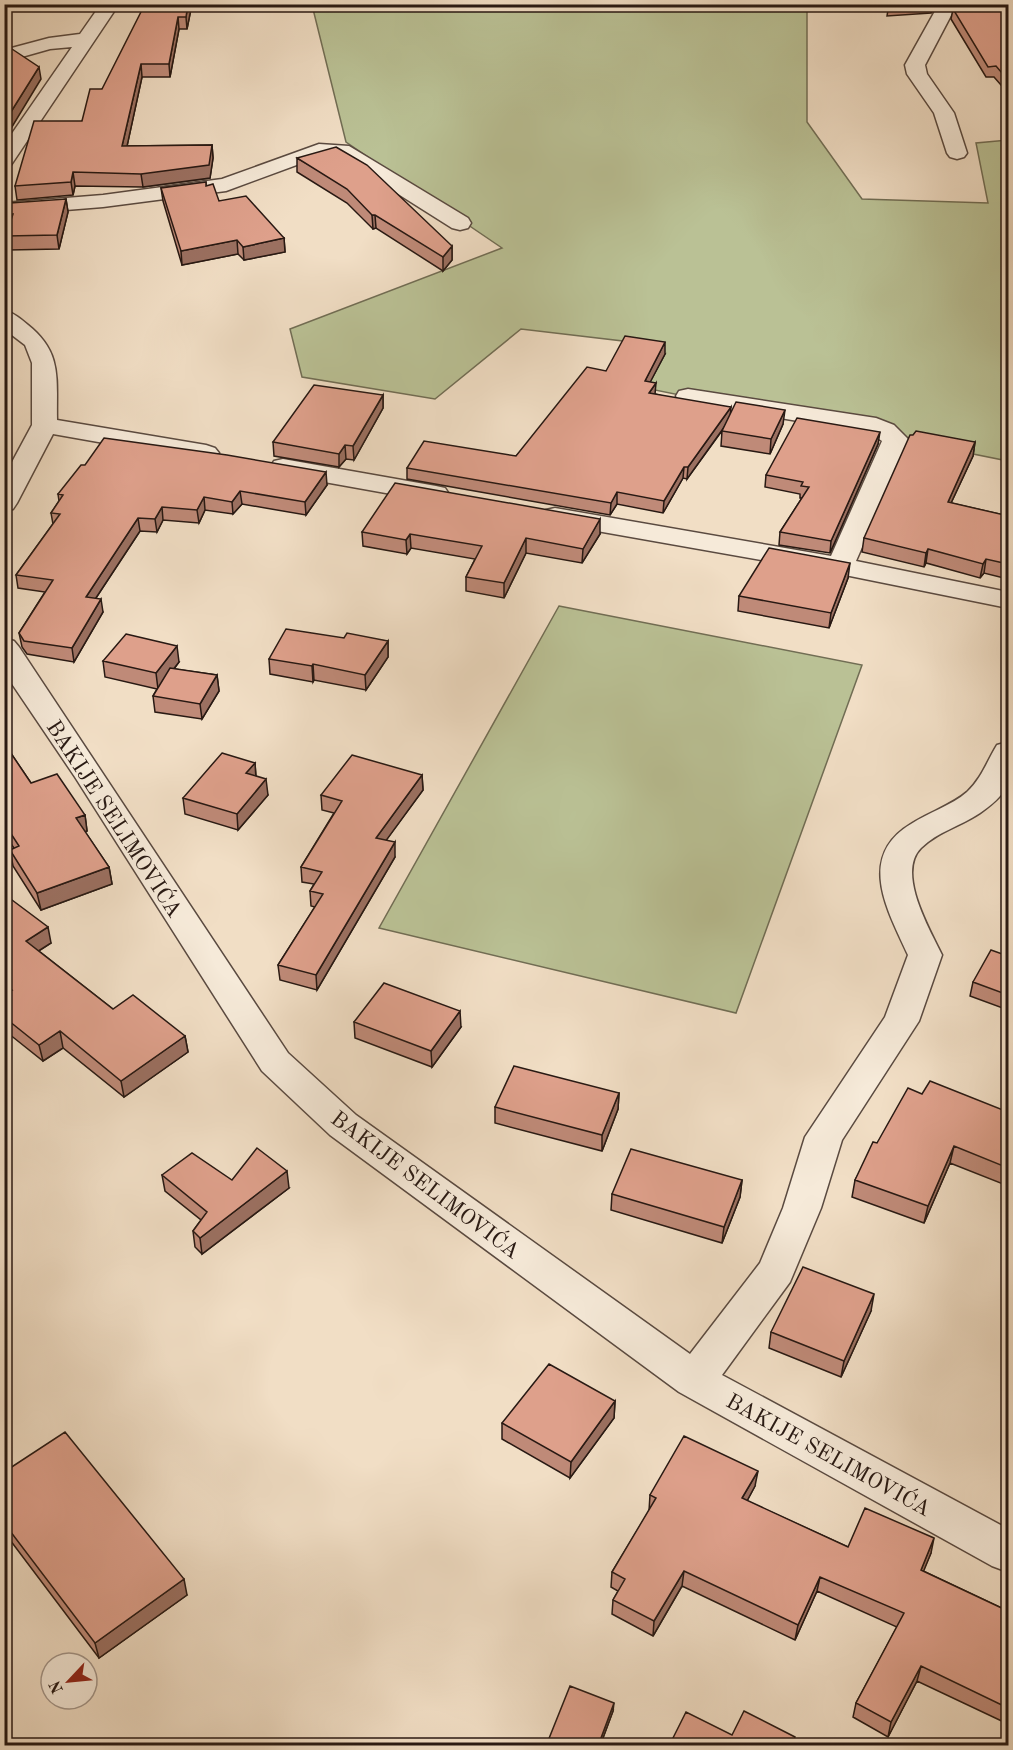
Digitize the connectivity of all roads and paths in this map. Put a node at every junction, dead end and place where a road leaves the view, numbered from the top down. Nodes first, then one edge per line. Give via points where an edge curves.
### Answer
1 (110, 4) edge
2 (948, 4) edge
3 (88, 39) junction
4 (4, 56) edge
5 (957, 153) dead end
6 (4, 161) edge
7 (4, 209) edge
8 (460, 223) dead end
9 (4, 317) edge
10 (688, 396) dead end
11 (45, 425) junction
12 (466, 500) edge
13 (4, 503) edge
14 (536, 512) edge
15 (840, 567) junction
16 (1008, 600) edge
17 (4, 647) edge
18 (1008, 752) edge
19 (694, 1380) junction
20 (1008, 1552) edge

1 - 3 street
2 - 5 street via 915,65 944,113
3 - 4 street
3 - 6 street
7 - 8 street via 219,187 291,160 342,150
9 - 11 street via 35,342 44,363
10 - 15 street via 876,426 893,435 894,444
11 - 12 street
11 - 13 street
14 - 15 street
15 - 16 street
17 - 19 street, BAKIJE SELIMOVIĆA via 275,1062 343,1125
18 - 19 street via 998,777 974,803 908,841 899,857 897,887 925,955 914,990 901,1020 824,1137 802,1208 776,1271
19 - 20 street, BAKIJE SELIMOVIĆA

